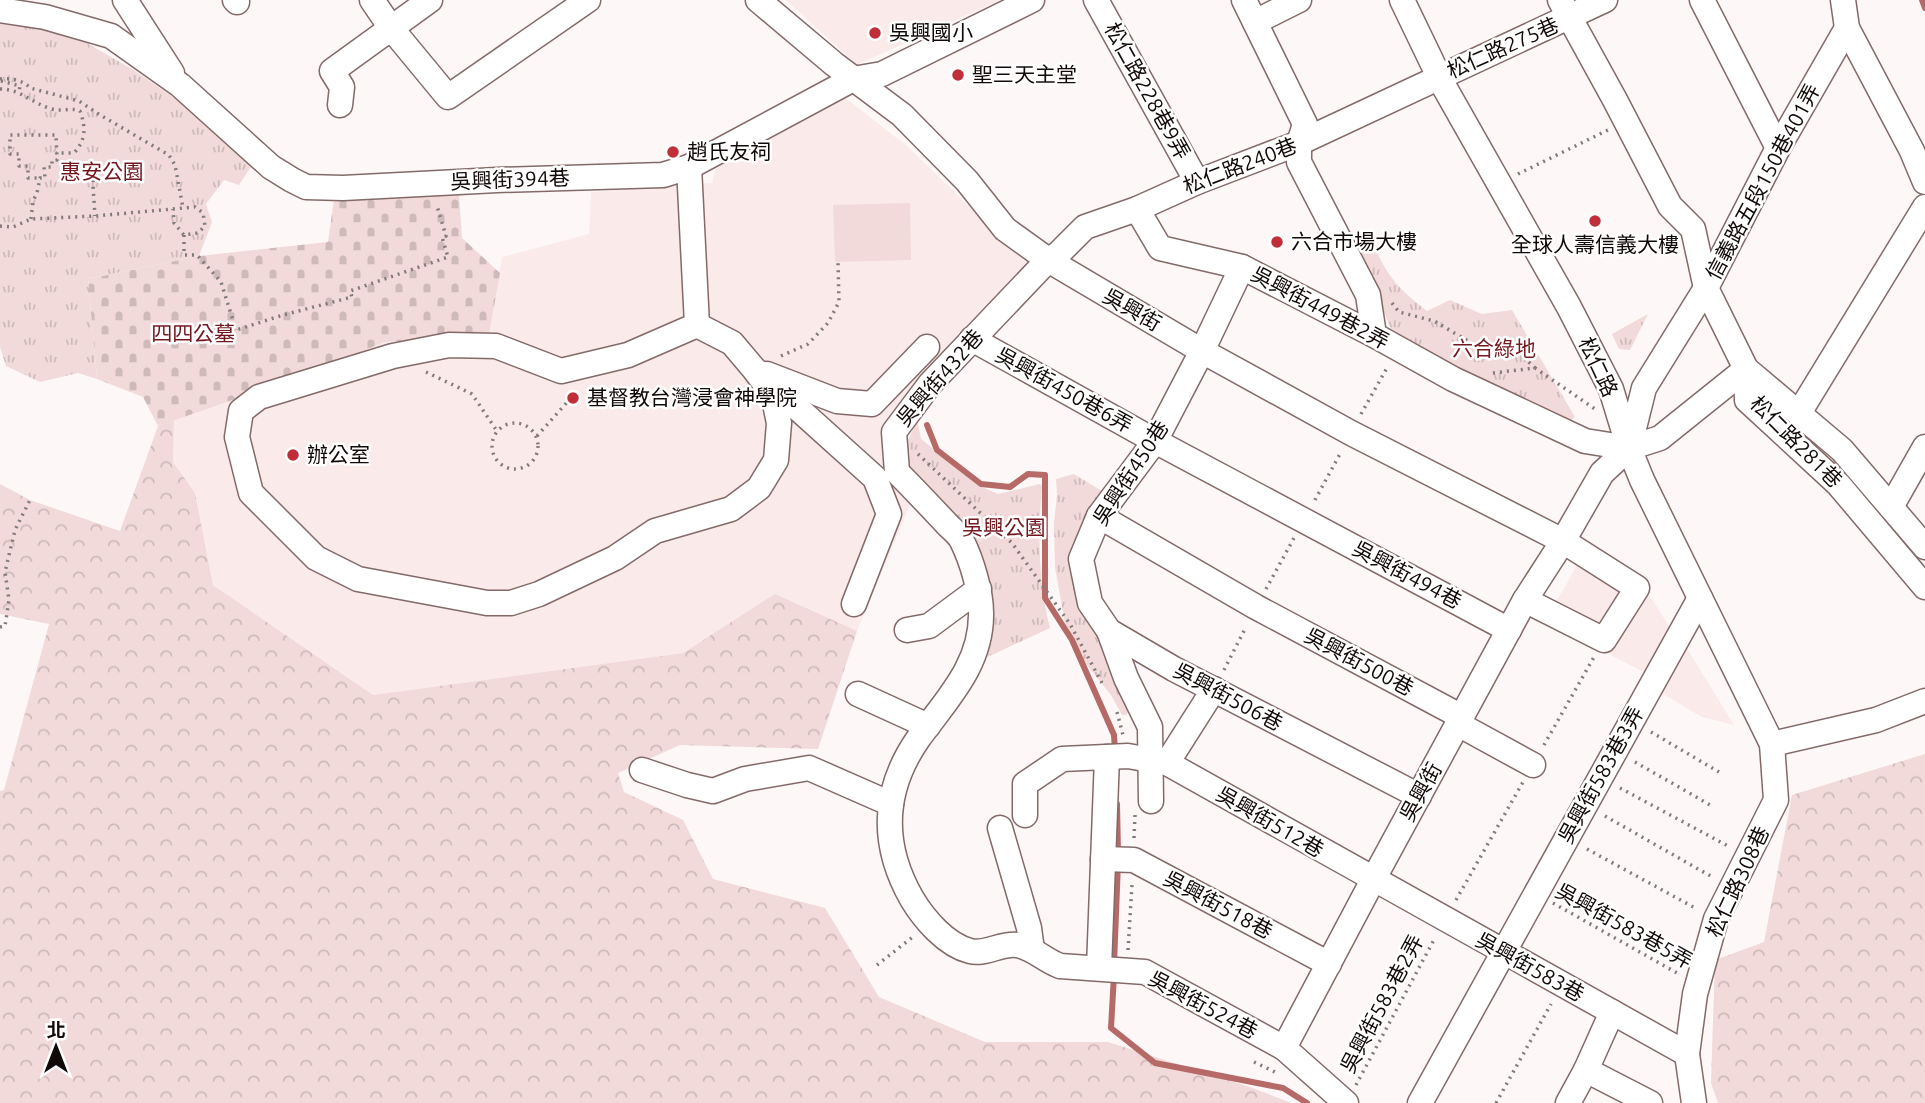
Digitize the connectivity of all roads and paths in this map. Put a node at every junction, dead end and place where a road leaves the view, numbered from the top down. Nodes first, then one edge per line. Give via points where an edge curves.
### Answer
1 (372, 0) edge
2 (430, 0) edge
3 (588, 0) edge
4 (758, 0) edge
5 (1032, 0) edge
6 (1096, 0) edge
7 (1244, 0) edge
8 (1299, 0) edge
9 (1402, 0) edge
10 (1605, 0) edge
11 (1702, 0) edge
12 (1843, 0) edge
13 (126, 1) edge
14 (0, 9) edge
15 (1564, 9) edge
16 (1255, 22) junction
17 (390, 28) junction
18 (1847, 28) junction
19 (111, 36) junction
20 (1439, 77) junction
21 (0, 79) edge
22 (853, 79) junction
23 (180, 85) junction
24 (0, 89) edge
25 (19, 92) junction
26 (340, 105) dead end
27 (1609, 130) dead end
28 (1299, 143) junction
29 (1778, 148) junction
30 (1919, 148) edge
31 (57, 153) junction
32 (94, 166) dead end
33 (689, 167) junction
34 (1518, 174) dead end
35 (40, 178) junction
36 (1925, 181) edge
37 (1197, 182) junction
38 (1925, 207) edge
39 (183, 208) junction
40 (173, 209) junction
41 (1138, 209) junction
42 (440, 215) dead end
43 (95, 216) junction
44 (31, 219) junction
45 (0, 226) edge
46 (184, 234) junction
47 (1048, 260) junction
48 (838, 262) dead end
49 (1242, 267) junction
50 (1706, 288) junction
51 (1368, 295) junction
52 (697, 325) junction
53 (236, 330) junction
54 (1374, 335) junction
55 (972, 339) junction
56 (205, 340) dead end
57 (927, 347) dead end
58 (1397, 348) junction
59 (1202, 351) junction
60 (393, 356) junction
61 (1535, 368) junction
62 (754, 369) junction
63 (1746, 369) junction
64 (561, 371) junction
65 (1490, 373) dead end
66 (1597, 411) dead end
67 (1799, 413) junction
68 (497, 431) junction
69 (894, 432) junction
70 (1351, 433) junction
71 (537, 436) junction
72 (1155, 441) junction
73 (1925, 447) edge
74 (1629, 448) junction
75 (30, 500) dead end
76 (1891, 507) junction
77 (1100, 516) junction
78 (1304, 519) junction
79 (1563, 541) junction
80 (1925, 547) edge
81 (1081, 559) joint
82 (1925, 587) edge
83 (979, 589) junction
84 (1700, 598) junction
85 (1525, 600) junction
86 (854, 604) dead end
87 (1256, 607) junction
88 (0, 627) edge
89 (907, 630) dead end
90 (1509, 630) junction
91 (1109, 631) junction
92 (1102, 684) dead end
93 (1214, 689) junction
94 (858, 694) dead end
95 (1925, 701) edge
96 (1116, 708) dead end
97 (1460, 720) junction
98 (1631, 720) junction
99 (928, 726) junction
100 (1772, 744) junction
101 (1615, 751) junction
102 (1138, 759) junction
103 (1533, 765) dead end
104 (642, 770) dead end
105 (1719, 772) dead end
106 (1600, 777) junction
107 (1419, 796) junction
108 (891, 804) junction
109 (1143, 805) joint
110 (1585, 805) junction
111 (1712, 806) dead end
112 (1025, 815) dead end
113 (1000, 828) dead end
114 (1567, 838) junction
115 (1747, 856) junction
116 (1103, 859) junction
117 (1134, 860) junction
118 (1373, 880) junction
119 (1733, 889) junction
120 (1536, 894) junction
121 (1716, 919) junction
122 (1445, 920) junction
123 (931, 925) junction
124 (1032, 950) junction
125 (1503, 952) junction
126 (1329, 964) junction
127 (877, 965) dead end
128 (1099, 968) junction
129 (1126, 970) junction
130 (1562, 985) junction
131 (1698, 985) junction
132 (1612, 1012) junction
133 (1284, 1048) junction
134 (1687, 1054) junction
135 (1586, 1070) junction
136 (1346, 1103) edge
137 (1420, 1103) edge
138 (1496, 1103) edge
139 (1568, 1103) edge
140 (1650, 1103) edge
141 (1694, 1103) edge

1 - 17 street
2 - 17 street
3 - 17 street via 449,97
4 - 22 street, 吳興街
5 - 22 street, 吳興街394巷 via 882,74
6 - 37 street, 松仁路228巷9弄
7 - 16 street
8 - 16 street
9 - 20 street, 松仁路
10 - 15 street, 松仁路275巷
11 - 29 street
12 - 18 street
13 - 19 street
13 - 23 street
14 - 19 street
15 - 20 street, 松仁路275巷
15 - 50 street, 信義路五段150巷401弄 via 1670,206 1693,229
16 - 28 street via 1305,124
17 - 26 street via 332,71 342,87
18 - 29 street, 信義路五段150巷401弄
18 - 30 street
19 - 23 street
20 - 28 street, 松仁路240巷
20 - 74 street, 松仁路 via 1611,389
21 - 25 path via 20,86
21 - 39 path via 79,101 169,155
22 - 33 street, 吳興街394巷
22 - 47 street, 吳興街 via 902,115 967,181 1005,229
23 - 33 street, 吳興街394巷 via 271,167 306,187 663,175
24 - 25 path
25 - 31 path via 53,110 80,111 85,126 81,145 74,153
27 - 34 path
28 - 37 street, 松仁路240巷
28 - 51 street via 1299,162
29 - 50 street, 信義路五段150巷401弄
30 - 36 street
31 - 35 path via 52,167 44,167 45,178
31 - 35 path via 56,135 10,135 10,154 19,154 19,166 28,166 28,178
32 - 43 path
33 - 52 street
35 - 44 path
37 - 41 street, 松仁路240巷
38 - 67 street
39 - 40 path
39 - 46 path via 195,206 203,213 205,226 198,233
40 - 43 path
40 - 46 path via 174,223
41 - 47 street, 松仁路240巷 via 1085,227
41 - 49 street, 吳興街449巷2弄 via 1160,248
42 - 53 path via 448,257 349,291 352,298
43 - 44 path
44 - 45 path via 12,227
46 - 53 path via 184,254 197,254 221,282
47 - 55 street, 吳興街432巷
47 - 59 street, 吳興街
48 - 62 path via 839,302 828,323 808,344
49 - 54 street, 吳興街449巷2弄
49 - 59 street, 吳興街450巷
50 - 63 street
50 - 74 street via 1644,388
51 - 54 street
51 - 61 path via 1388,298 1399,312 1434,321 1473,344 1516,350
52 - 62 street via 732,343
52 - 64 street via 628,355
53 - 56 path
54 - 58 street, 吳興街449巷2弄
55 - 69 street, 吳興街432巷
55 - 72 street, 吳興街450巷6弄
57 - 62 street via 872,404 837,401
58 - 70 path
58 - 74 street, 吳興街449巷2弄 via 1586,441
59 - 70 street, 吳興街
59 - 72 street, 吳興街450巷
60 - 62 street via 259,397 241,411 237,437 251,493 316,558 358,579 487,603 511,603 540,594 615,558 655,531 731,509 759,488 776,460 779,423 773,394
60 - 64 street via 449,345 496,346
60 - 68 path via 472,394
61 - 65 path
61 - 66 path
62 - 86 street via 875,478 889,514
63 - 67 street
63 - 74 street, 松仁路281巷 via 1660,438
63 - 82 street, 松仁路281巷 via 1747,400 1838,484
64 - 71 path via 569,400
67 - 76 street via 1842,450
68 - 71 path via 519,423
68 - 71 path via 492,454 509,469 524,468 536,458
69 - 83 street, 吳興街432巷 via 897,472 962,540
69 - 92 path via 1012,543 1070,624
70 - 78 path
70 - 79 street, 吳興街
72 - 77 street, 吳興街450巷
72 - 78 street, 吳興街450巷6弄
73 - 76 street
74 - 79 street, 吳興街 via 1602,473
74 - 84 street, 松仁路
75 - 88 path via 15,530 5,572 9,600 5,626
76 - 80 street
77 - 81 street, 吳興街450巷
77 - 87 street, 吳興街500巷
78 - 87 path
78 - 90 street, 吳興街494巷
79 - 85 street, 吳興街
79 - 85 street via 1637,589 1604,640
81 - 91 street, 吳興街506巷 via 1090,603
83 - 89 street via 929,626
83 - 99 street, 吳興街432巷 via 978,643 970,665
84 - 98 street, 吳興街583巷3弄
84 - 100 street, 松仁路
85 - 90 street, 吳興街
87 - 93 path
87 - 97 street, 吳興街500巷
90 - 97 street, 吳興街
91 - 93 street, 吳興街506巷
91 - 102 street via 1150,727
93 - 102 street
93 - 107 street, 吳興街506巷
94 - 99 street
95 - 100 street via 1875,720
96 - 102 path
97 - 103 street, 吳興街500巷
97 - 107 street, 吳興街
98 - 101 street, 吳興街583巷3弄
98 - 105 path
99 - 108 street, 吳興街432巷 via 901,769
100 - 115 street, 松仁路308巷 via 1776,800
101 - 106 street, 吳興街583巷3弄
101 - 111 path
102 - 109 street
102 - 112 street via 1062,759 1025,784
102 - 116 street
102 - 118 street, 吳興街512巷
104 - 108 street via 713,791 745,779 809,768
106 - 110 street, 吳興街583巷3弄
106 - 115 path
107 - 118 street, 吳興街
108 - 123 street, 吳興街524巷 via 889,829 896,866
109 - 117 path
110 - 114 street, 吳興街583巷3弄
110 - 119 path
113 - 124 street
114 - 120 street, 吳興街583巷3弄
114 - 121 path
115 - 119 street, 松仁路308巷
116 - 117 street, 吳興街518巷
116 - 128 street
117 - 126 street, 吳興街518巷
117 - 129 path
118 - 122 street, 吳興街583巷
118 - 126 street, 吳興街
119 - 121 street, 松仁路308巷
120 - 125 street, 吳興街583巷3弄
120 - 131 path, 吳興街583巷5弄
121 - 131 street, 松仁路308巷
122 - 125 street, 吳興街583巷
122 - 136 path, 吳興街583巷2弄
123 - 124 street, 吳興街524巷 via 970,951 1016,945
123 - 127 path
124 - 128 street, 吳興街524巷 via 1060,966
125 - 130 street, 吳興街583巷
125 - 137 street, 吳興街583巷3弄
126 - 133 street, 吳興街
128 - 129 street, 吳興街524巷
129 - 133 street, 吳興街524巷 via 1145,972
130 - 132 street, 吳興街583巷
130 - 138 path
131 - 134 street, 松仁路308巷
132 - 134 street, 吳興街583巷
132 - 135 street
133 - 136 street, 吳興街524巷
134 - 141 street, 松仁路308巷
135 - 139 street
135 - 140 street

